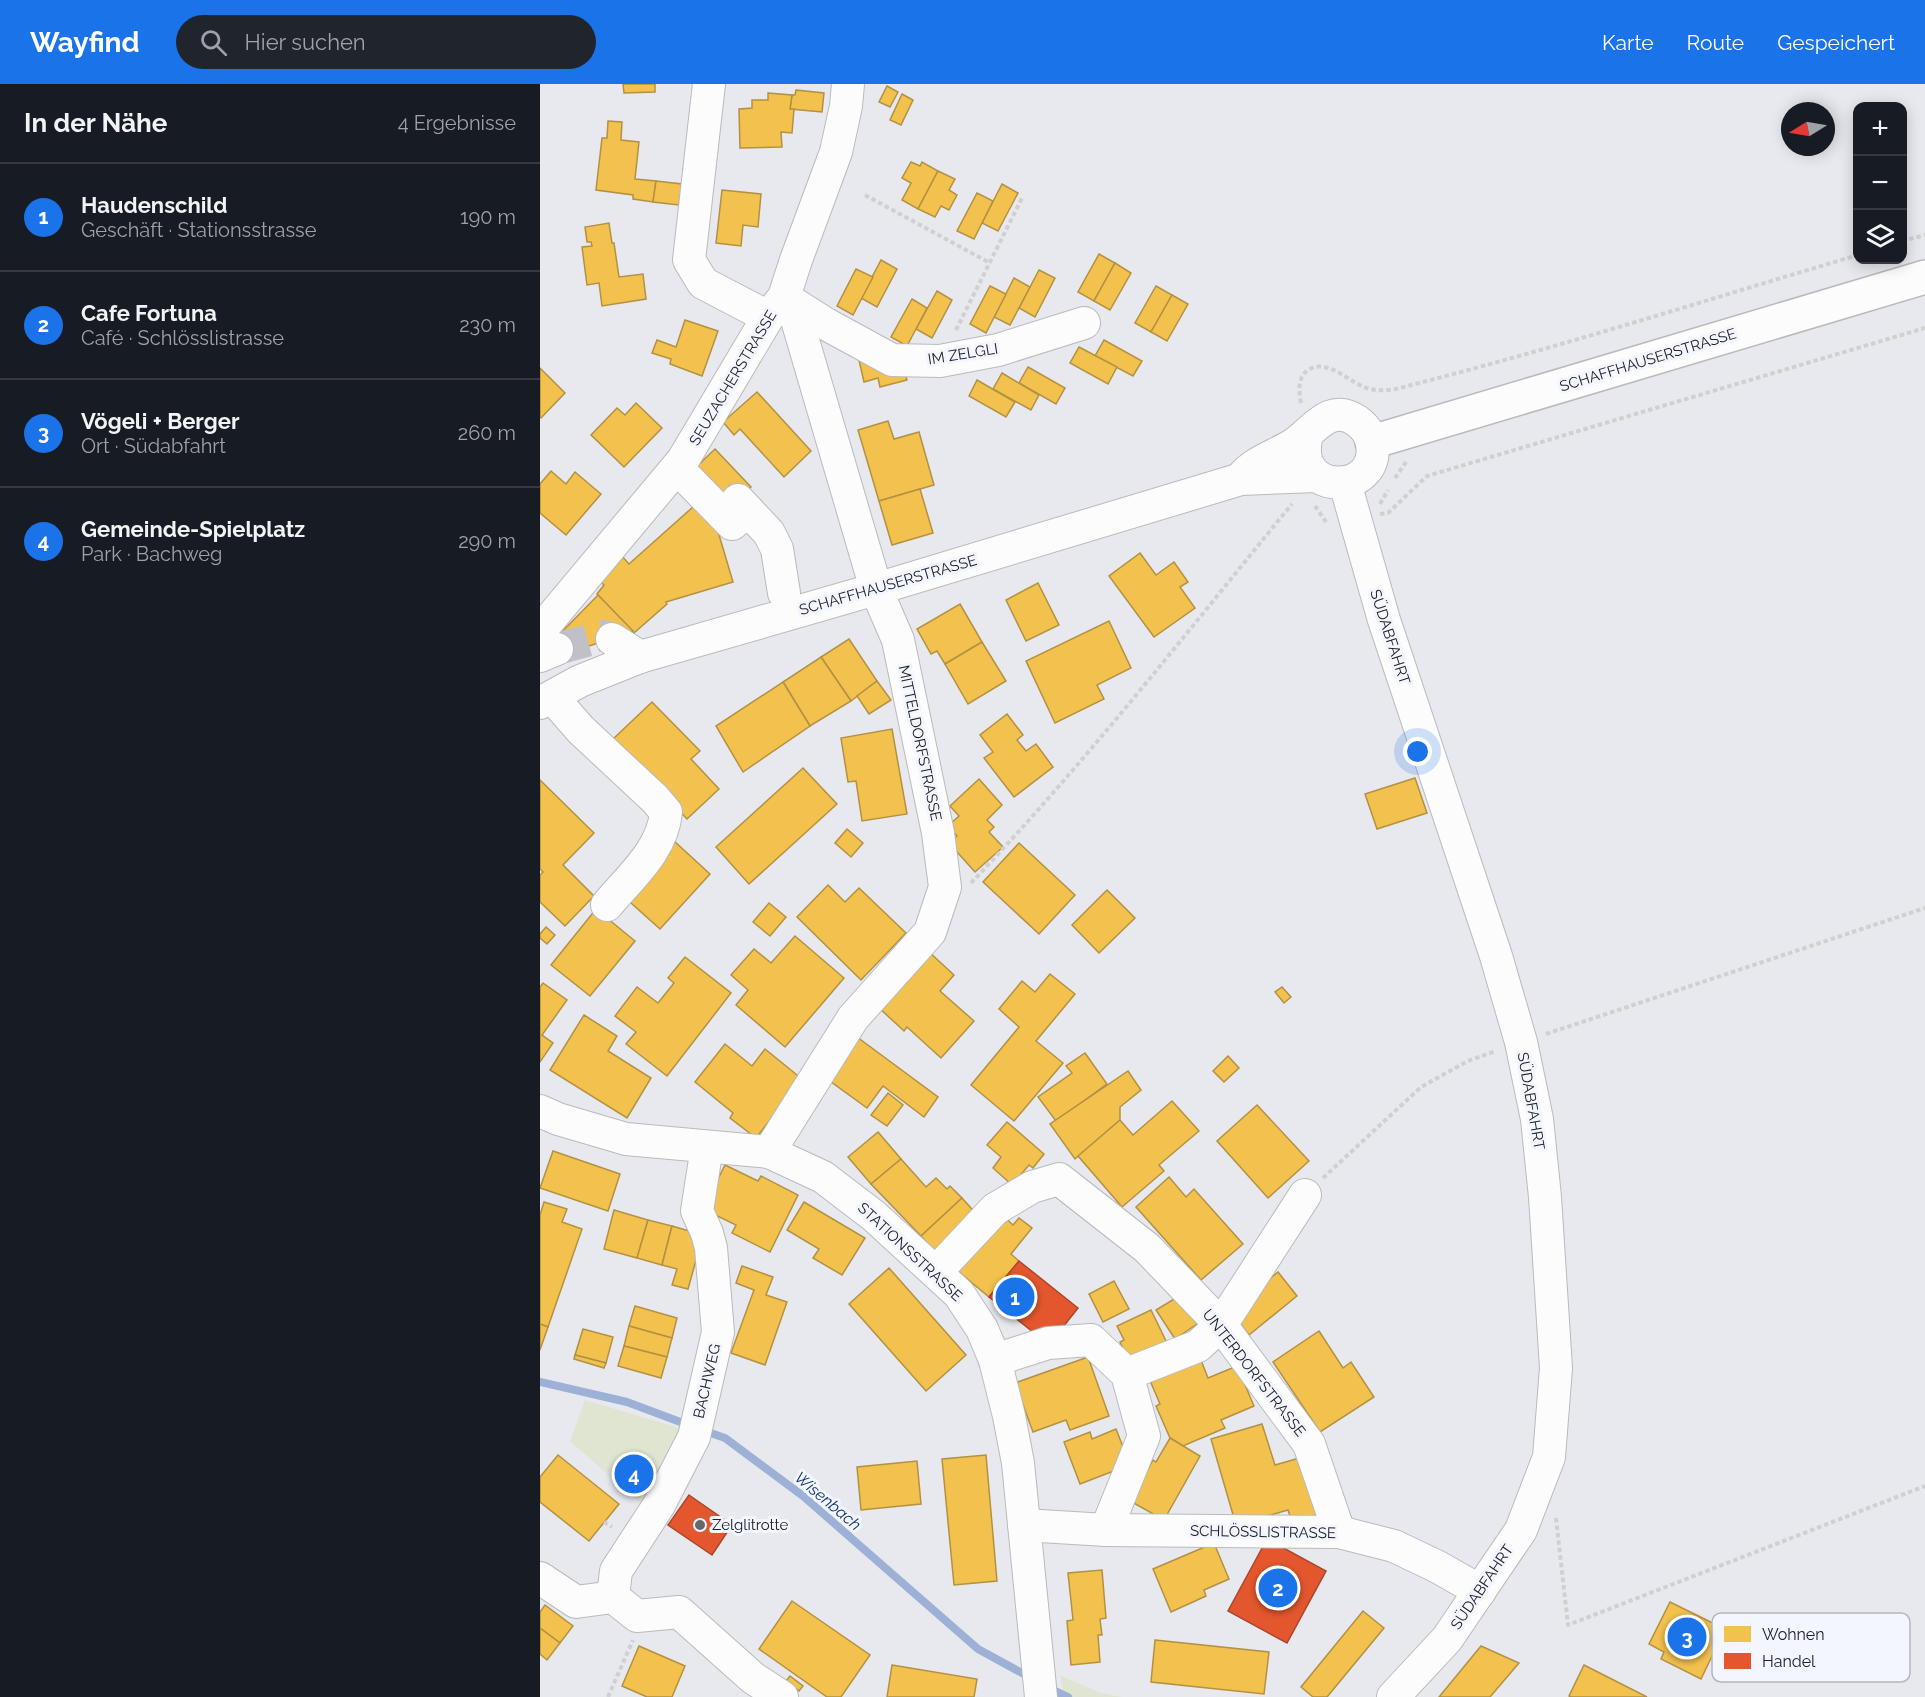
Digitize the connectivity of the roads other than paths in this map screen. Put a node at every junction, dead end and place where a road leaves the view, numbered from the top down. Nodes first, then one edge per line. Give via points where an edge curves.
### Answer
1 (709, 84) edge
2 (848, 84) edge
3 (1925, 277) edge
4 (776, 307) junction
5 (1084, 323) dead end
6 (1311, 430) junction
7 (1372, 442) junction
8 (676, 468) junction
9 (1240, 479) junction
10 (1320, 485) junction
11 (876, 590) junction
12 (784, 594) dead end
13 (612, 639) tunnel mouth
14 (546, 646) edge
15 (640, 657) junction
16 (546, 700) edge
17 (607, 905) dead end
18 (540, 1111) edge
19 (707, 1147) junction
20 (769, 1152) junction
21 (1305, 1195) road end
22 (936, 1272) junction
23 (1221, 1325) junction
24 (995, 1360) junction
25 (1127, 1374) junction
26 (1024, 1525) junction
27 (1106, 1530) junction
28 (1339, 1532) junction
29 (540, 1578) edge
30 (1480, 1591) junction
31 (625, 1606) junction
32 (782, 1697) edge
33 (1041, 1697) edge
34 (1393, 1697) edge

1 - 4 street, IM ZELGLI via 689,260 703,283
2 - 4 street, SEUZACHERSTRASSE via 836,152
3 - 7 main road, SCHAFFHAUSERSTRASSE
4 - 5 street, IM ZELGLI via 826,324 892,360 940,361 998,350
4 - 8 street, SEUZACHERSTRASSE
4 - 11 street, MITTELDORFSTRASSE via 797,320
6 - 7 street via 1333,416 1353,418 1368,432
6 - 9 street, SCHAFFHAUSERSTRASSE via 1250,468
6 - 10 street via 1304,453
7 - 10 street via 1370,464 1364,472 1355,479
8 - 12 street via 732,524 748,511 769,533 777,549
8 - 14 street, SEUZACHERSTRASSE
9 - 10 street, SCHAFFHAUSERSTRASSE
9 - 11 street, SCHAFFHAUSERSTRASSE
10 - 30 street, SÜDABFAHRT via 1355,520 1384,620 1496,956 1521,1042 1536,1119 1556,1368 1549,1457 1521,1530
11 - 15 street, SCHAFFHAUSERSTRASSE
11 - 20 street, MITTELDORFSTRASSE via 898,640 938,834 945,887 930,932 853,1018
13 - 15 street
15 - 16 street, SCHAFFHAUSERSTRASSE via 580,681
16 - 17 street via 666,812 655,847
18 - 19 street, STATIONSSTRASSE via 626,1139
19 - 20 street, STATIONSSTRASSE
19 - 31 street, BACHWEG via 697,1211 711,1248 718,1332 697,1426 659,1505 616,1571
20 - 22 street, STATIONSSTRASSE via 823,1177
21 - 23 street
22 - 23 street, UNTERDORFSTRASSE via 995,1209 1032,1187 1059,1179 1147,1248
22 - 24 street, STATIONSSTRASSE via 959,1294 982,1329
23 - 25 street via 1198,1346
23 - 28 street, UNTERDORFSTRASSE via 1308,1444
24 - 25 street via 1048,1343 1091,1340
24 - 26 street, STATIONSSTRASSE via 1018,1463
25 - 27 street via 1143,1436
26 - 27 street, SCHLÖSSLISTRASSE
26 - 33 street, STATIONSSTRASSE
27 - 28 street, SCHLÖSSLISTRASSE
28 - 30 street, SCHLÖSSLISTRASSE via 1394,1546
29 - 31 street via 576,1602
30 - 34 street, SÜDABFAHRT via 1447,1639
31 - 32 street via 680,1612 753,1678

